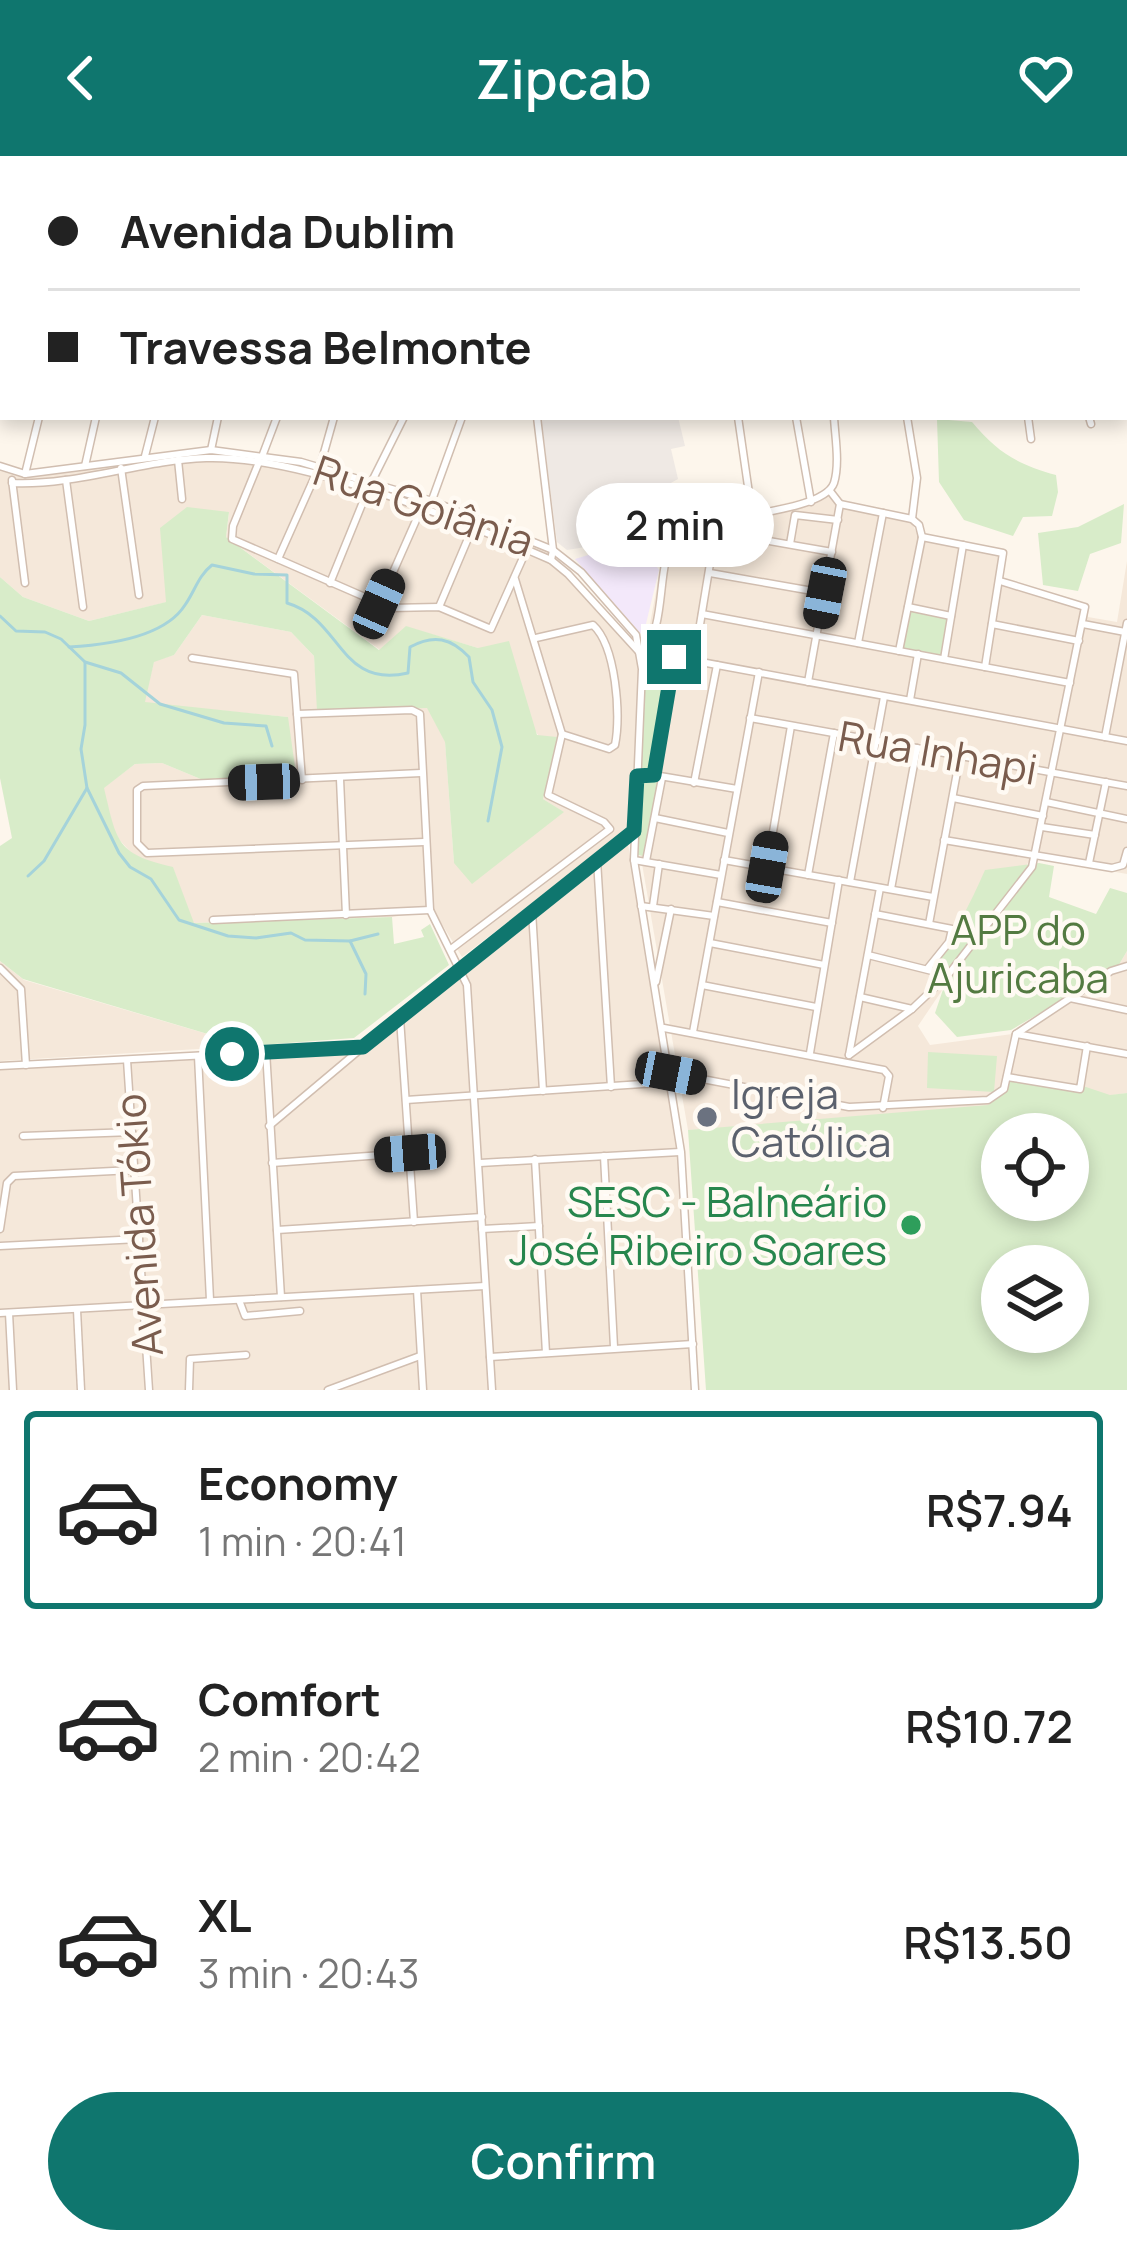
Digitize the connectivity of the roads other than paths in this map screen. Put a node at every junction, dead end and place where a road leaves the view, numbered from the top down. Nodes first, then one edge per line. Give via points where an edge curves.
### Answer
1 (38, 420) edge
2 (95, 420) edge
3 (153, 420) edge
4 (218, 420) edge
5 (276, 420) edge
6 (333, 420) edge
7 (402, 420) edge
8 (462, 420) edge
9 (537, 420) edge
10 (738, 420) edge
11 (797, 420) edge
12 (834, 420) edge
13 (908, 420) edge
14 (1028, 420) edge
15 (1031, 439) dead end
16 (214, 452) junction
17 (145, 456) junction
18 (261, 458) junction
19 (178, 460) junction
20 (0, 466) edge
21 (85, 466) junction
22 (122, 468) junction
23 (317, 471) junction
24 (12, 472) junction
25 (25, 474) junction
26 (66, 478) junction
27 (12, 483) junction
28 (369, 487) junction
29 (830, 490) junction
30 (398, 496) junction
31 (182, 499) dead end
32 (432, 501) junction
33 (811, 502) junction
34 (840, 505) junction
35 (424, 510) junction
36 (752, 514) junction
37 (883, 514) junction
38 (912, 519) junction
39 (717, 520) junction
40 (838, 520) junction
41 (472, 529) junction
42 (718, 532) junction
43 (922, 537) junction
44 (531, 540) junction
45 (790, 544) junction
46 (963, 545) junction
47 (527, 550) junction
48 (553, 550) junction
49 (832, 552) junction
50 (278, 559) junction
51 (551, 560) junction
52 (710, 573) junction
53 (515, 578) junction
54 (1000, 581) junction
55 (330, 583) junction
56 (25, 584) dead end
57 (825, 593) junction
58 (139, 595) dead end
59 (379, 604) junction
60 (83, 607) dead end
61 (439, 607) junction
62 (908, 607) junction
63 (702, 614) junction
64 (951, 616) junction
65 (1083, 624) junction
66 (992, 625) junction
67 (1126, 628) edge
68 (817, 636) junction
69 (536, 638) junction
70 (1079, 641) junction
71 (858, 644) junction
72 (899, 651) junction
73 (642, 655) junction
74 (918, 655) junction
75 (674, 657) junction
76 (192, 658) dead end
77 (944, 659) junction
78 (694, 661) junction
79 (717, 665) junction
80 (985, 667) junction
81 (759, 672) junction
82 (808, 682) junction
83 (1071, 683) junction
84 (884, 696) junction
85 (910, 700) junction
86 (297, 714) junction
87 (750, 718) junction
88 (791, 726) junction
89 (1060, 728) junction
90 (834, 733) junction
91 (562, 734) junction
92 (1105, 737) junction
93 (875, 741) junction
94 (1127, 741) edge
95 (916, 748) junction
96 (960, 756) junction
97 (422, 773) junction
98 (1051, 773) junction
99 (637, 776) junction
100 (658, 776) junction
101 (340, 779) junction
102 (302, 780) junction
103 (694, 782) junction
104 (1106, 782) junction
105 (1127, 786) edge
106 (737, 789) junction
107 (952, 798) junction
108 (1046, 802) junction
109 (1100, 813) junction
110 (1044, 816) junction
111 (655, 818) junction
112 (1127, 819) edge
113 (1042, 827) junction
114 (634, 831) junction
115 (729, 833) junction
116 (1095, 836) junction
117 (944, 840) junction
118 (424, 842) junction
119 (343, 848) junction
120 (1127, 851) edge
121 (1036, 856) junction
122 (597, 860) junction
123 (634, 860) junction
124 (724, 860) junction
125 (646, 861) junction
126 (1090, 863) junction
127 (659, 864) junction
128 (767, 867) junction
129 (808, 874) junction
130 (721, 875) junction
131 (839, 880) junction
132 (850, 882) junction
133 (880, 887) junction
134 (891, 890) junction
135 (933, 897) junction
136 (717, 902) junction
137 (641, 905) junction
138 (653, 906) junction
139 (670, 909) junction
140 (430, 910) junction
141 (532, 911) junction
142 (875, 914) junction
143 (346, 915) junction
144 (714, 916) junction
145 (213, 920) dead end
146 (832, 923) junction
147 (928, 924) junction
148 (710, 943) junction
149 (452, 949) junction
150 (868, 956) junction
151 (825, 965) junction
152 (1127, 966) edge
153 (0, 968) edge
154 (928, 968) junction
155 (462, 970) junction
156 (949, 975) junction
157 (702, 985) junction
158 (656, 986) junction
159 (860, 998) junction
160 (1070, 998) junction
161 (817, 1007) junction
162 (912, 1009) junction
163 (1127, 1010) edge
164 (400, 1018) junction
165 (663, 1028) junction
166 (692, 1032) junction
167 (1016, 1034) junction
168 (1087, 1046) junction
169 (363, 1047) junction
170 (266, 1052) junction
171 (810, 1053) junction
172 (1127, 1054) edge
173 (198, 1056) junction
174 (848, 1058) junction
175 (127, 1060) junction
176 (26, 1065) junction
177 (0, 1066) edge
178 (671, 1077) junction
179 (1007, 1077) junction
180 (611, 1088) junction
181 (543, 1091) junction
182 (474, 1096) junction
183 (406, 1100) junction
184 (883, 1108) junction
185 (269, 1126) junction
186 (132, 1132) junction
187 (23, 1136) dead end
188 (681, 1152) junction
189 (410, 1153) junction
190 (604, 1156) junction
191 (535, 1159) junction
192 (480, 1162) junction
193 (272, 1163) junction
194 (134, 1170) junction
195 (482, 1217) junction
196 (414, 1222) junction
197 (539, 1226) junction
198 (0, 1229) edge
199 (482, 1229) junction
200 (277, 1230) junction
201 (139, 1239) junction
202 (0, 1246) edge
203 (485, 1286) junction
204 (417, 1290) junction
205 (280, 1297) junction
206 (210, 1300) junction
207 (239, 1300) junction
208 (143, 1305) junction
209 (76, 1309) junction
210 (300, 1311) dead end
211 (4, 1313) edge
212 (693, 1344) junction
213 (614, 1347) junction
214 (546, 1353) junction
215 (246, 1355) dead end
216 (422, 1356) junction
217 (490, 1357) junction
218 (13, 1390) edge
219 (81, 1390) edge
220 (148, 1390) edge
221 (189, 1390) edge
222 (328, 1390) edge
223 (423, 1390) edge
224 (491, 1390) edge
225 (695, 1390) edge

1 - 25 street
2 - 21 street
3 - 17 street
4 - 16 street
5 - 18 street
6 - 23 street
7 - 28 street
8 - 32 street
9 - 48 street
10 - 36 street
11 - 33 street
12 - 29 street
13 - 38 street via 917,478
14 - 15 street
16 - 17 street, Rua Goiânia
16 - 18 street, Rua Goiânia
16 - 19 street
17 - 21 street, Rua Goiânia
18 - 23 street, Rua Goiânia
18 - 50 street via 231,538
19 - 22 street
19 - 31 street
20 - 24 street, Rua Goiânia
21 - 25 street, Rua Goiânia
22 - 26 street
22 - 58 street
23 - 28 street, Rua Goiânia
23 - 50 street
24 - 25 street, Rua Goiânia
24 - 27 street
26 - 27 street
26 - 60 street
27 - 56 street
28 - 30 street, Rua Goiânia
28 - 55 street
29 - 33 street
29 - 34 street
30 - 32 street, Rua Goiânia
30 - 35 street, Rua Goiânia
32 - 35 street
32 - 44 street, Rua Goiânia
33 - 36 street
34 - 37 street
34 - 40 street
35 - 41 street, Rua Goiânia
35 - 59 street
36 - 39 street
37 - 38 street
37 - 71 street
38 - 43 street
39 - 42 street
39 - 73 street via 674,537
40 - 45 street via 795,515
40 - 49 street
41 - 47 street, Rua Goiânia
41 - 61 street
42 - 45 street
42 - 52 street
43 - 46 street
43 - 62 street
44 - 47 street
44 - 48 street, Rua Goiânia
45 - 49 street
46 - 54 street via 1002,551
46 - 64 street
47 - 51 street, Rua Goiânia
47 - 53 street
48 - 51 street
48 - 73 street, Rua Goiânia via 636,635
49 - 57 street
50 - 55 street
51 - 73 street, Rua Goiânia
52 - 57 street
52 - 63 street
53 - 61 street via 487,629
53 - 69 street
54 - 65 street via 1083,605
54 - 66 street
55 - 59 street
57 - 68 street
59 - 61 street
62 - 64 street
62 - 72 street
63 - 68 street
63 - 78 street
64 - 77 street
65 - 67 street
65 - 70 street
66 - 70 street
66 - 80 street
67 - 92 street
68 - 71 street
68 - 82 street
69 - 91 street
69 - 91 street via 598,628 619,705 611,748
70 - 83 street
71 - 72 street
72 - 74 street
73 - 75 street
73 - 99 street
74 - 77 street
74 - 85 street
75 - 78 street
75 - 100 street
76 - 86 street via 287,671 296,677
77 - 80 street
78 - 79 street
79 - 81 street
79 - 103 street
80 - 83 street
81 - 82 street
81 - 87 street
82 - 84 street
83 - 89 street
84 - 85 street
84 - 93 street
85 - 89 street
86 - 97 street via 416,710
86 - 102 street
87 - 88 street, Rua Inhapi
87 - 106 street
88 - 90 street, Rua Inhapi
88 - 128 street
89 - 92 street
89 - 98 street
90 - 93 street, Rua Inhapi
90 - 129 street
91 - 149 street via 548,792 610,828
92 - 94 street
93 - 95 street, Rua Inhapi
93 - 132 street
95 - 96 street, Rua Inhapi
95 - 134 street
96 - 98 street, Rua Inhapi
96 - 107 street
97 - 101 street
97 - 118 street
98 - 104 street, Rua Inhapi
98 - 108 street
99 - 100 street
99 - 114 street
100 - 103 street
100 - 111 street
101 - 102 street
101 - 119 street
102 - 119 street via 137,790 137,846 147,854
103 - 106 street
104 - 105 street, Rua Inhapi
104 - 109 street
106 - 115 street
107 - 110 street
107 - 117 street
108 - 109 street
108 - 110 street
109 - 112 street
109 - 116 street
110 - 113 street
111 - 115 street
111 - 125 street
113 - 116 street
113 - 121 street
114 - 122 street
114 - 123 street
115 - 124 street
116 - 126 street
117 - 121 street
117 - 135 street
118 - 119 street
118 - 140 street
119 - 143 street
120 - 126 street via 1120,867
121 - 126 street
121 - 156 street
122 - 141 street
122 - 180 street
123 - 125 street
123 - 137 street
124 - 128 street
124 - 130 street
125 - 127 street
127 - 130 street
127 - 138 street
128 - 129 street
129 - 131 street
130 - 136 street
131 - 132 street
131 - 146 street
132 - 133 street
133 - 134 street
133 - 142 street
134 - 135 street
135 - 147 street
136 - 144 street
136 - 146 street
137 - 138 street
137 - 158 street
138 - 139 street
139 - 144 street
139 - 158 street
140 - 143 street
140 - 149 street
141 - 155 street
141 - 181 street
142 - 147 street
142 - 150 street
143 - 145 street
144 - 148 street
146 - 151 street
147 - 154 street via 954,933
148 - 151 street
148 - 157 street
149 - 155 street
150 - 154 street
150 - 159 street
151 - 161 street
152 - 160 street
153 - 176 street via 21,989
154 - 156 street
155 - 164 street
155 - 182 street
156 - 162 street
157 - 161 street
157 - 166 street
158 - 165 street
159 - 162 street
159 - 174 street
160 - 163 street
160 - 167 street
161 - 171 street
162 - 174 street
164 - 169 street
164 - 183 street
165 - 166 street
165 - 178 street
166 - 171 street
167 - 168 street
167 - 179 street
168 - 172 street
168 - 179 street via 1077,1090
169 - 170 street
169 - 185 street
170 - 173 street
170 - 185 street
171 - 174 street
173 - 175 street
173 - 206 street
174 - 184 street via 889,1073
175 - 176 street
175 - 186 street, Avenida Tókio
176 - 177 street
178 - 180 street
178 - 184 street
178 - 188 street
179 - 184 street via 988,1100
180 - 181 street
181 - 182 street
182 - 183 street
182 - 192 street
183 - 189 street
185 - 193 street
186 - 187 street
186 - 194 street, Avenida Tókio
188 - 190 street
188 - 212 street
189 - 193 street
189 - 196 street
190 - 191 street
190 - 213 street
191 - 192 street
191 - 197 street
192 - 195 street
193 - 200 street
194 - 198 street via 14,1176
194 - 201 street, Avenida Tókio
195 - 196 street
195 - 199 street
196 - 200 street
197 - 199 street
197 - 214 street
199 - 203 street
200 - 205 street
201 - 202 street
201 - 208 street, Avenida Tókio
203 - 204 street
203 - 217 street
204 - 205 street
204 - 216 street
205 - 207 street
206 - 207 street
206 - 208 street
207 - 210 street via 245,1316
208 - 209 street
208 - 220 street, Avenida Tókio
209 - 211 street
209 - 219 street
211 - 218 street
212 - 213 street
212 - 225 street
213 - 214 street
214 - 217 street
215 - 221 street via 190,1359
216 - 222 street
216 - 223 street
217 - 224 street

